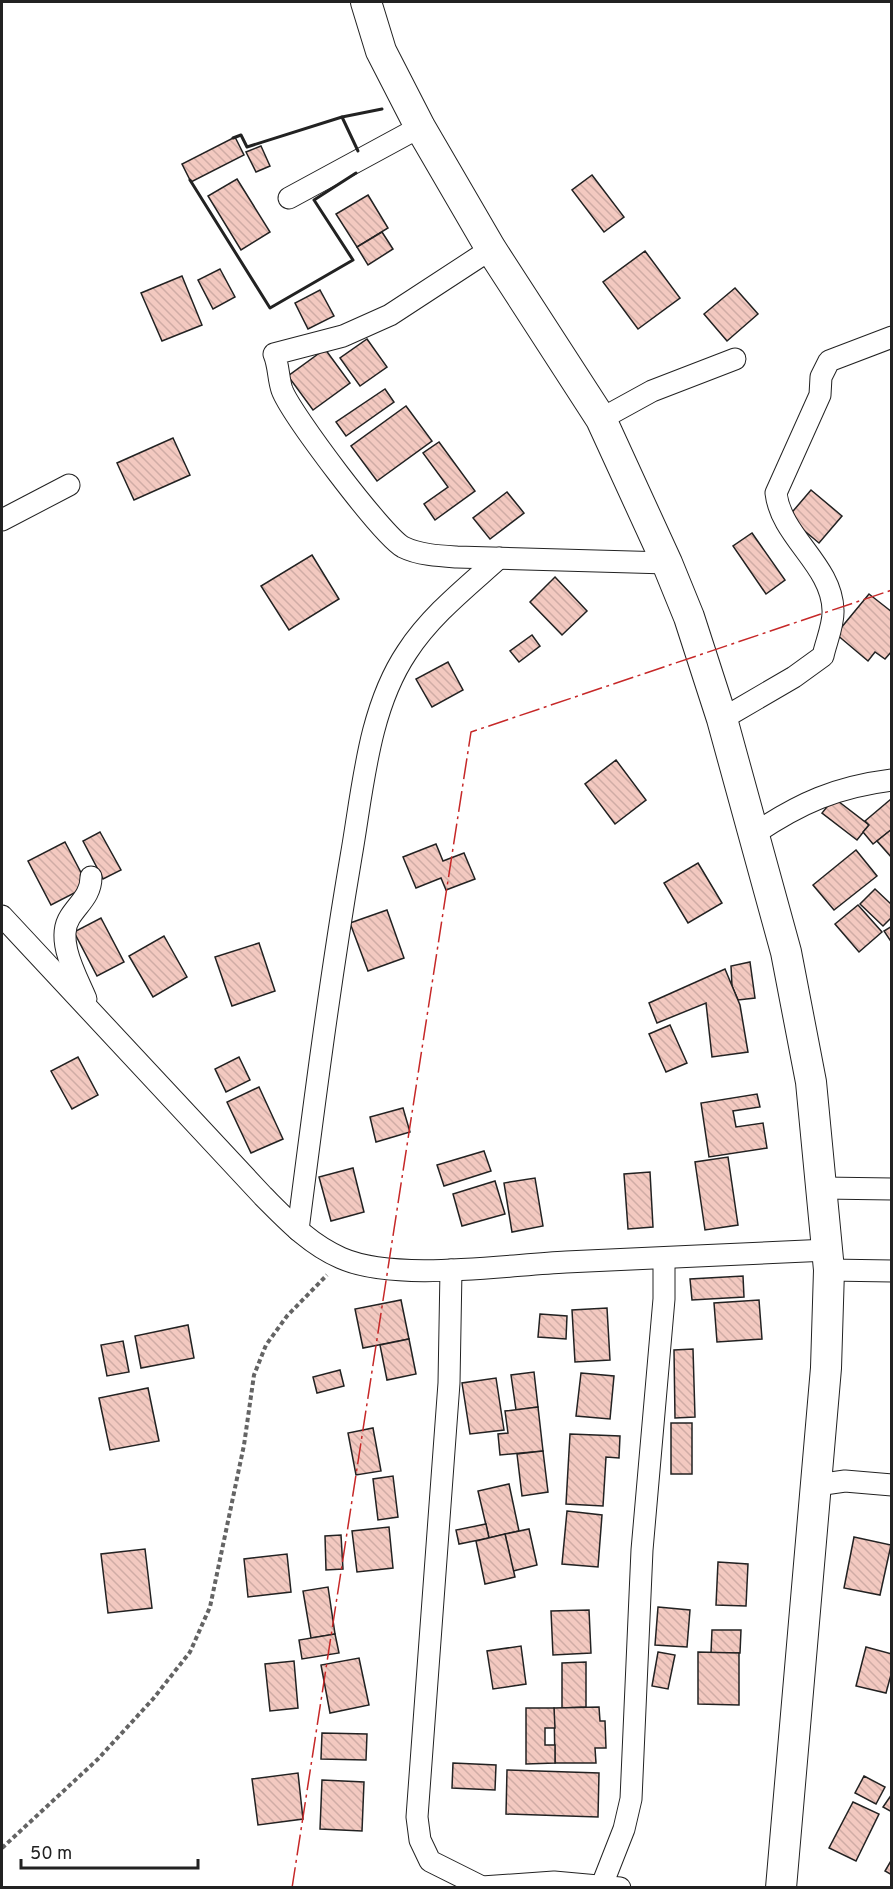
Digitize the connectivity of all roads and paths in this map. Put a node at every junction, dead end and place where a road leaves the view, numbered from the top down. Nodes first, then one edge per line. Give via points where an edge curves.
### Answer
1 (366, 2) edge
2 (420, 127) junction
3 (289, 198) dead end
4 (491, 249) junction
5 (891, 337) edge
6 (735, 359) dead end
7 (601, 419) junction
8 (69, 485) dead end
9 (2, 520) edge
10 (499, 558) junction
11 (667, 563) junction
12 (722, 719) junction
13 (891, 780) edge
14 (754, 834) junction
15 (91, 877) dead end
16 (2, 916) edge
17 (89, 1008) junction
18 (823, 1188) junction
19 (891, 1189) edge
20 (298, 1230) junction
21 (342, 1258) junction
22 (664, 1259) junction
23 (829, 1260) junction
24 (451, 1270) junction
25 (891, 1271) edge
26 (817, 1485) junction
27 (891, 1485) edge
28 (2, 1848) edge
29 (611, 1886) edge
30 (781, 1887) edge

1 - 2 main road via 381,51
2 - 3 street
2 - 4 main road
4 - 7 main road
4 - 10 street via 390,315 343,336 274,354 282,390 319,446 393,540 433,555
5 - 12 street via 829,361 821,376 820,395 776,494 778,510 828,586 833,611 823,656
6 - 7 street via 652,391
7 - 11 main road
8 - 9 street
10 - 11 street
10 - 20 street via 448,604 407,652 379,716 345,897
11 - 12 main road
12 - 14 main road
13 - 14 street via 854,784 817,798
14 - 18 main road via 788,962 811,1083
15 - 17 street via 89,893 68,920 65,932
16 - 17 street
17 - 20 street
18 - 19 street
18 - 23 main road
20 - 21 street
21 - 24 street via 368,1266
21 - 28 path via 287,1316 266,1345 254,1375 244,1445 210,1606 190,1652 98,1760
22 - 23 street
22 - 24 street
22 - 29 street via 664,1299 642,1550 631,1799
23 - 25 street
23 - 26 main road
24 - 29 street via 449,1383 417,1817 420,1840 430,1861 482,1887 554,1882
26 - 27 street via 845,1481
26 - 30 main road

